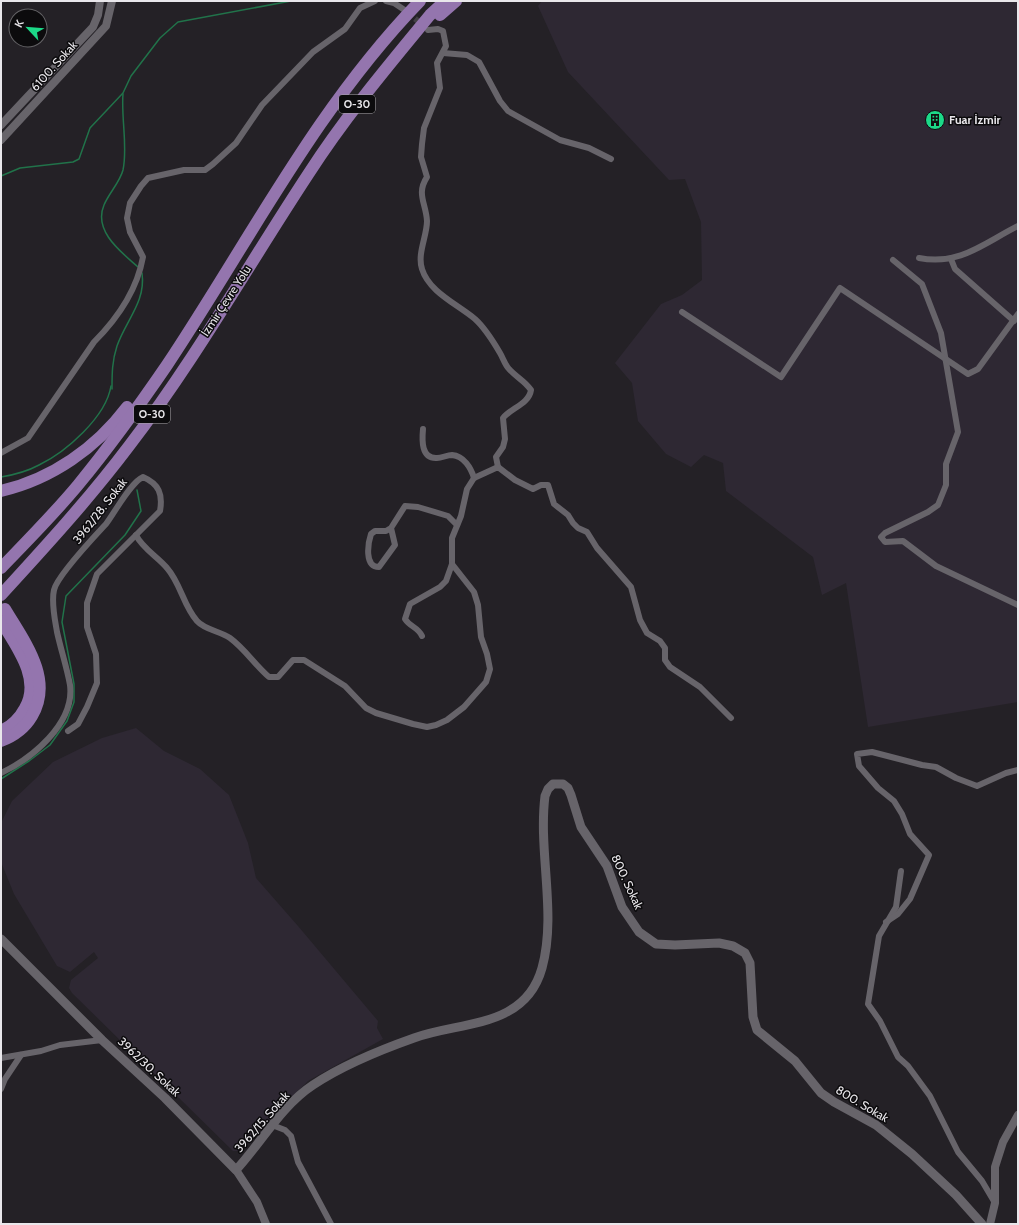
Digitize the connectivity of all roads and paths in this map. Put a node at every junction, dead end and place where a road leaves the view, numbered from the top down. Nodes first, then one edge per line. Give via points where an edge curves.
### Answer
1 (100, 1) edge
2 (112, 1) edge
3 (375, 1) edge
4 (386, 1) edge
5 (420, 1) edge
6 (444, 1) edge
7 (456, 1) edge
8 (406, 11) tunnel mouth
9 (428, 30) tunnel mouth
10 (443, 53) junction
11 (388, 66) junction
12 (1, 125) edge
13 (1, 140) edge
14 (611, 159) dead end
15 (1018, 226) edge
16 (919, 258) dead end
17 (951, 259) junction
18 (893, 260) dead end
19 (218, 283) junction
20 (682, 312) dead end
21 (1018, 314) edge
22 (1014, 320) junction
23 (423, 429) dead end
24 (1, 453) edge
25 (498, 467) junction
26 (474, 478) junction
27 (1, 491) edge
28 (457, 525) junction
29 (391, 528) junction
30 (136, 534) junction
31 (452, 564) junction
32 (1, 568) edge
33 (1, 595) edge
34 (1018, 605) edge
35 (5, 609) dead end
36 (1, 621) edge
37 (422, 636) dead end
38 (731, 718) dead end
39 (1, 731) edge
40 (68, 731) dead end
41 (1, 741) edge
42 (1018, 770) edge
43 (1, 773) edge
44 (901, 871) dead end
45 (886, 922) junction
46 (1, 939) edge
47 (415, 1037) joint
48 (102, 1040) junction
49 (21, 1055) junction
50 (1, 1058) edge
51 (1, 1089) edge
52 (1018, 1115) edge
53 (272, 1125) junction
54 (236, 1170) junction
55 (995, 1203) junction
56 (266, 1224) edge
57 (331, 1224) edge
58 (982, 1224) edge
59 (990, 1224) edge

1 - 12 street, 6100. Sokak via 93,26
2 - 13 street, 6100. Sokak via 106,26
3 - 24 street via 360,8 345,29 308,57 262,105 228,153 205,170 184,170 148,178 141,186 130,203 127,218 130,232 143,257 123,307 94,342 30,435
4 - 8 street
5 - 19 highway, İzmir Çevre Yolu / O-30 via 371,57 332,109 278,186
6 - 11 highway, İzmir Çevre Yolu / O-30
7 - 11 highway
9 - 10 street via 438,28 442,31 446,46
10 - 14 street via 467,55 479,62 500,101 508,110 560,140 589,148
10 - 25 street via 438,64 440,88 424,128 420,157 427,177 421,192 427,224 421,268 434,287 476,319 497,347 509,369 531,390 527,399 503,418 505,439 496,457
11 - 33 highway, İzmir Çevre Yolu / O-30 via 349,114 313,166 188,360 129,446 57,533
15 - 17 street via 958,258
16 - 17 street via 940,261
17 - 22 street via 955,268
18 - 34 street via 922,284 941,333 958,432 946,464 946,485 938,505 881,537 885,542 903,541 936,566
19 - 27 highway via 118,420 77,457 44,476
19 - 32 highway, İzmir Çevre Yolu / O-30 via 168,364 108,447 77,486
20 - 22 street via 781,377 840,288 968,374 978,369
21 - 22 street
23 - 26 street via 423,450 430,457 459,457 472,469
25 - 26 street
25 - 38 street via 533,489 548,485 554,504 568,515 578,528 587,532 597,548 631,587 640,620 647,633 660,641 664,648 665,660 670,667 700,687
26 - 28 street via 467,489
28 - 29 street via 448,516 410,505 405,506 398,514
28 - 31 street via 452,538
29 - 29 street via 371,534 368,553 376,567 386,559 395,545
30 - 31 street via 140,542 174,576 185,605 199,623 230,639 268,677 278,676 293,660 304,660 345,686 366,708 422,726 436,725 464,707 486,682 490,669 481,637 474,592
30 - 40 street, 3962/28. Sokak via 97,574 93,584 87,603 87,627 96,654 96,683 78,724
30 - 43 street, 3962/28. Sokak via 160,511 162,501 159,488 151,480 143,477 63,572 54,590 55,618 70,686 65,714 47,742
31 - 37 street via 446,581 410,604 408,608 405,620 408,625 418,629
35 - 41 highway via 36,664 40,691 37,707 29,721 20,730
36 - 39 highway via 26,667 31,688 28,704 20,717
42 - 45 street via 977,786 936,767 872,752 857,754 859,766 878,788 894,801 910,834 929,855 910,899 898,914
44 - 45 street via 896,907
45 - 55 street via 879,936 868,1004 880,1021 898,1057 908,1066 930,1096 958,1152 982,1181
46 - 48 main road, 3962/30. Sokak
47 - 53 main road, 3962/15. Sokak via 342,1068 311,1086
47 - 58 main road, 800. Sokak via 482,1023 511,1011 530,993 542,970 547,943 545,796 553,784 563,784 571,795 581,826 607,866 622,906 639,932 656,944 719,943 733,946 745,953 750,963 753,1017 757,1030 795,1061 821,1093 876,1124 912,1154 956,1195
48 - 49 street via 60,1045
48 - 54 main road, 3962/30. Sokak via 137,1070
49 - 50 street
49 - 51 street
52 - 55 street via 995,1167
53 - 54 main road, 3962/15. Sokak
53 - 57 street via 286,1130 291,1136 298,1162
54 - 56 street, 3962/30. Sokak via 257,1202
55 - 59 street

